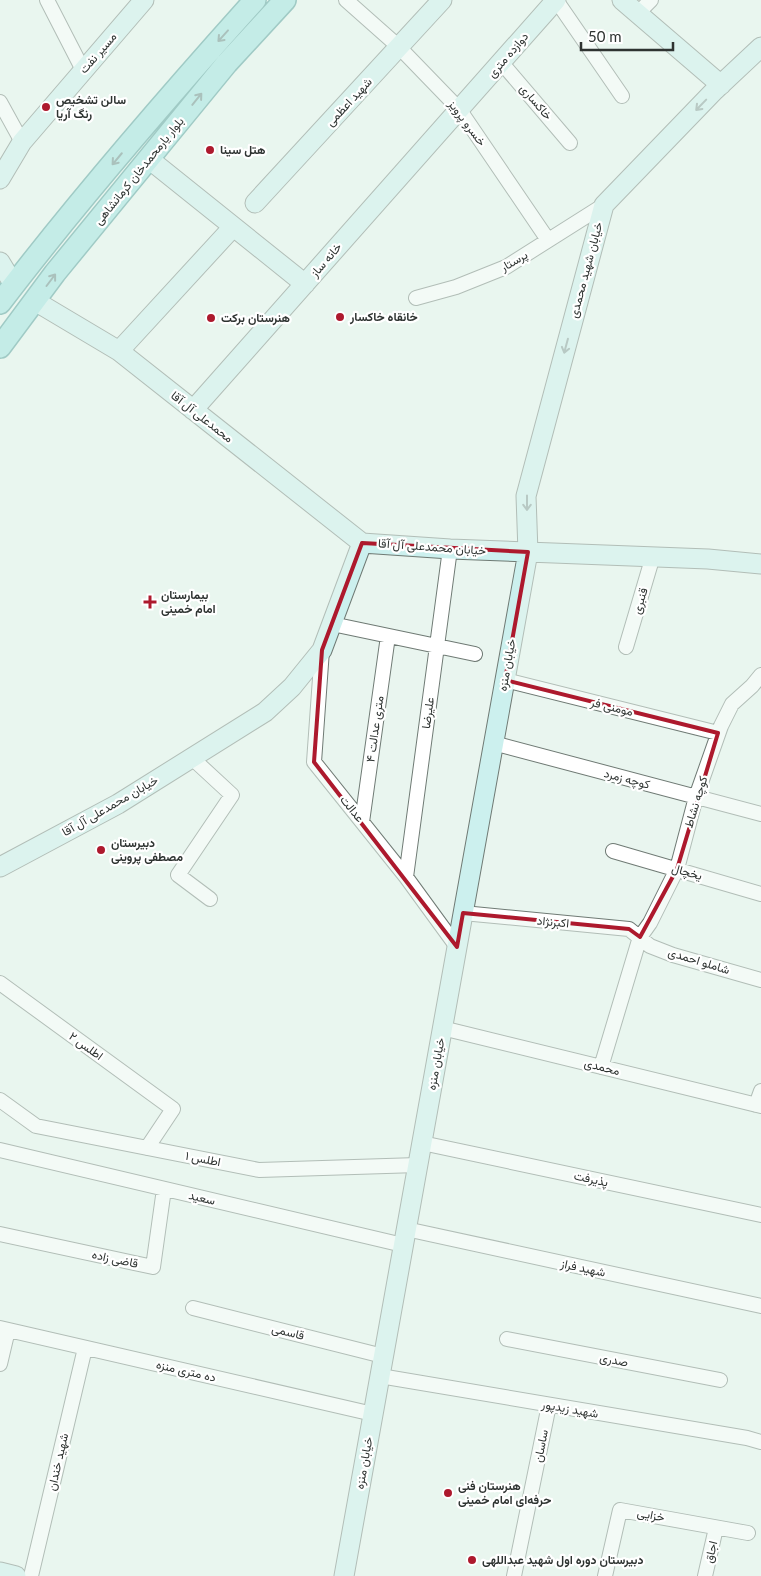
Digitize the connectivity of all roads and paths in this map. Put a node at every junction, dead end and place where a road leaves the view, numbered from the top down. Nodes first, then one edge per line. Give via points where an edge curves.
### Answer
1 (46, 0) edge
2 (144, 0) edge
3 (255, 0) edge
4 (285, 0) edge
5 (346, 0) edge
6 (442, 0) edge
7 (556, 0) edge
8 (622, 0) edge
9 (645, 7) edge
10 (399, 47) junction
11 (761, 47) edge
12 (501, 62) junction
13 (83, 70) junction
14 (722, 84) junction
15 (622, 96) dead end
16 (0, 102) edge
17 (459, 109) junction
18 (22, 142) junction
19 (570, 142) dead end
20 (148, 159) junction
21 (0, 179) edge
22 (255, 203) dead end
23 (604, 205) junction
24 (234, 227) junction
25 (548, 240) junction
26 (0, 262) edge
27 (305, 284) junction
28 (14, 285) junction
29 (416, 298) dead end
30 (35, 301) junction
31 (0, 303) edge
32 (0, 347) edge
33 (118, 351) junction
34 (193, 410) junction
35 (362, 543) junction
36 (450, 549) junction
37 (528, 552) junction
38 (761, 554) edge
39 (653, 556) junction
40 (708, 559) junction
41 (761, 564) edge
42 (332, 624) junction
43 (388, 636) junction
44 (437, 647) junction
45 (626, 647) dead end
46 (322, 650) junction
47 (475, 654) dead end
48 (761, 675) edge
49 (505, 680) junction
50 (718, 733) junction
51 (494, 743) junction
52 (192, 758) junction
53 (696, 797) junction
54 (761, 814) edge
55 (362, 822) junction
56 (613, 851) dead end
57 (0, 867) edge
58 (676, 869) junction
59 (406, 877) junction
60 (761, 894) edge
61 (210, 899) dead end
62 (463, 913) junction
63 (640, 937) junction
64 (457, 947) junction
65 (761, 980) edge
66 (0, 983) edge
67 (442, 1028) junction
68 (601, 1067) junction
69 (761, 1091) edge
70 (0, 1100) edge
71 (759, 1106) edge
72 (422, 1143) junction
73 (147, 1148) junction
74 (0, 1150) edge
75 (418, 1165) junction
76 (164, 1189) junction
77 (761, 1215) edge
78 (0, 1234) edge
79 (405, 1237) junction
80 (761, 1306) edge
81 (193, 1308) dead end
82 (4, 1329) edge
83 (507, 1339) dead end
84 (85, 1348) junction
85 (383, 1356) junction
86 (0, 1364) edge
87 (380, 1376) junction
88 (720, 1380) dead end
89 (549, 1405) junction
90 (373, 1414) junction
91 (761, 1442) edge
92 (716, 1528) junction
93 (748, 1533) dead end
94 (0, 1572) edge
95 (16, 1576) edge
96 (31, 1576) edge
97 (344, 1576) edge
98 (514, 1576) edge
99 (605, 1576) edge
100 (705, 1576) edge

1 - 13 street
2 - 13 street, مسیر نفت
3 -> 28 main road, بلوار یارمحمدخان کرمانشاهی via 132,141
20 -> 4 main road, بلوار یارمحمدخان کرمانشاهی via 227,63
5 - 10 street, خسرو پرویز
6 - 10 street, شهید اعظمی
7 - 12 street, دوازده متری
7 - 15 street
8 - 9 street
9 - 14 street
10 - 17 street, خسرو پرویز
10 - 22 street, شهید اعظمی
11 - 14 street, خیابان شهید محمدی
12 - 17 street, دوازده متری
12 - 19 street, خاکساری
13 - 18 street, مسیر نفت
14 -> 23 street, خیابان شهید محمدی
16 - 18 street
17 - 25 street, خسرو پرویز
17 - 27 street, خانه ساز
18 - 21 street, مسیر نفت
20 - 24 street
30 -> 20 main road, بلوار یارمحمدخان کرمانشاهی
23 - 25 street, پرستار
23 -> 37 street, خیابان شهید محمدی via 526,496
24 - 27 street
24 - 33 street
25 - 29 street, پرستار via 506,267 456,287
26 - 28 street
27 - 34 street, خانه ساز
28 - 31 main road, بلوار یارمحمدخان کرمانشاهی
30 - 32 main road, بلوار یارمحمدخان کرمانشاهی
30 - 33 street, محمدعلی آل آقا
33 - 34 street, محمدعلی آل آقا
34 - 35 street, محمدعلی آل آقا
35 - 36 street, خیابان محمدعلی آل آقا
35 - 42 street, خیابان محمدعلی آل آقا
36 - 37 street, خیابان محمدعلی آل آقا
36 - 44 street, علیرضا
37 - 39 street, خیابان محمدعلی آل آقا
37 - 49 street, خیابان منزه
38 - 40 street, خیابان محمدعلی آل آقا
39 - 40 street, خیابان محمدعلی آل آقا
39 - 45 street, قنبری
40 - 41 street, خیابان محمدعلی آل آقا
42 - 43 street
42 - 46 street, خیابان محمدعلی آل آقا
43 - 44 street
43 - 55 street, ۴ متری عدالت
44 - 47 street
44 - 59 street, علیرضا
46 - 52 street, خیابان محمدعلی آل آقا via 292,687 265,712
46 - 55 street, عدالت via 314,762
48 - 50 street, کوچه نشاط via 732,704
49 - 50 street, مومنی فر
49 - 51 street, خیابان منزه
50 - 53 street, کوچه نشاط
51 - 53 street, کوچه زمرد
51 - 62 street, خیابان منزه
52 - 57 street, خیابان محمدعلی آل آقا via 118,804
52 - 61 street via 232,795 178,875
53 - 54 street, کوچه زمرد
53 - 58 street, کوچه نشاط
55 - 59 street, عدالت
56 - 58 street, یخچال
58 - 60 street, یخچال
58 - 63 street, کوچه نشاط
59 - 64 street, عدالت
62 - 63 street, اکبرنژاد via 629,929
62 - 64 street, خیابان منزه
63 - 65 street, شاملو احمدی via 650,946
63 - 68 street, کوچه نشاط
64 - 67 street, خیابان منزه
66 - 73 street, اطلس ۲ via 173,1109
67 - 68 street, محمدی
67 - 72 street, خیابان منزه
68 - 71 street, محمدی
69 - 71 street
70 - 73 street, اطلس ۱ via 36,1126
72 - 75 street, خیابان منزه
72 - 77 street, پذیرفت
73 - 75 street, اطلس ۱ via 259,1170
74 - 76 street, سعید
75 - 79 street, خیابان منزه
76 - 78 street, قاضی زاده via 153,1268
76 - 79 street, سعید
79 - 80 street, شهید فراز
79 - 85 street, خیابان منزه
81 - 85 street, قاسمی
82 - 84 street, ده متری منزه
82 - 86 street
83 - 88 street, صدری
84 - 90 street, ده متری منزه
84 - 96 street, شهید خندان
85 - 87 street, خیابان منزه
87 - 89 street, شهید زیدپور
87 - 90 street, خیابان منزه
89 - 91 street, شهید زیدپور
89 - 98 street, ساسان
90 - 97 street, خیابان منزه
92 - 93 street, خزایی
92 - 99 street, خزایی via 620,1510
92 - 100 street, اجاق
94 - 95 street

